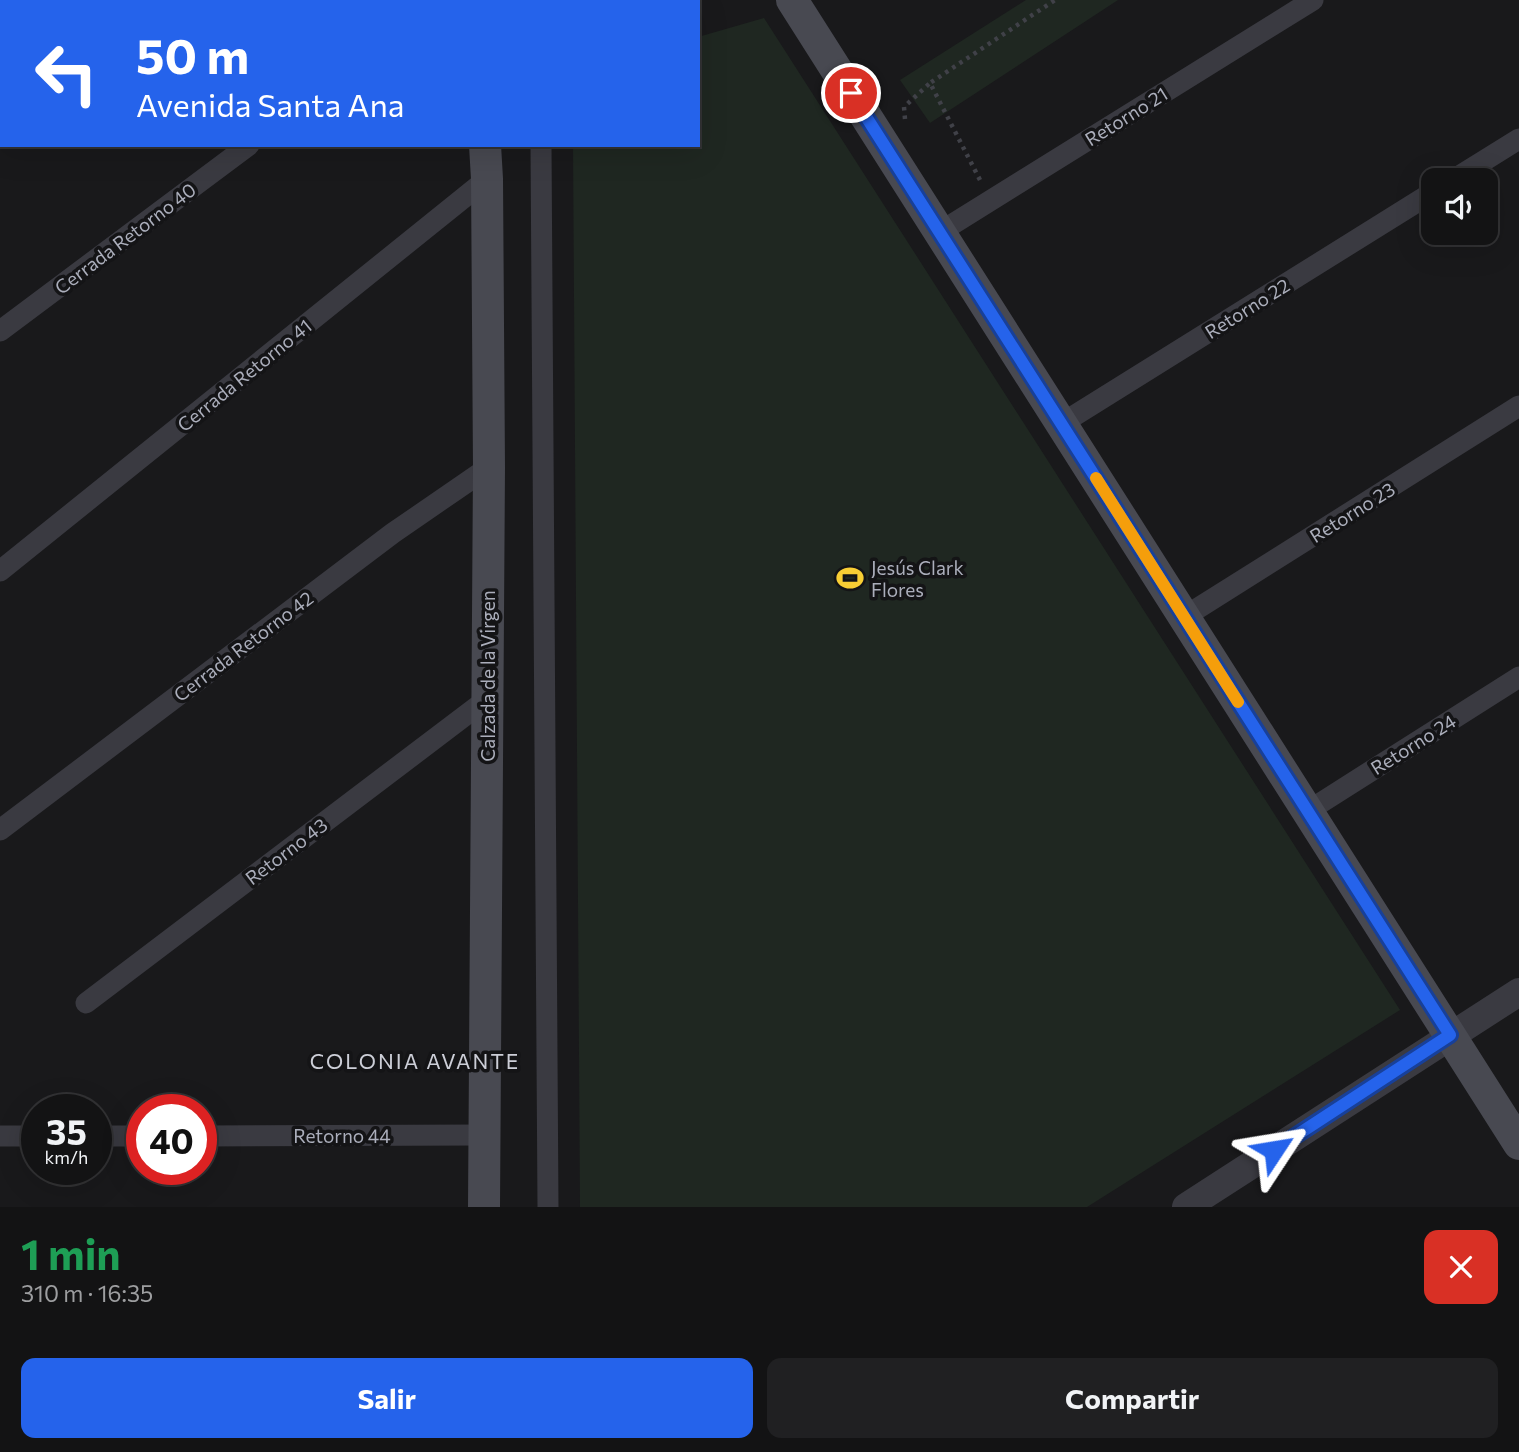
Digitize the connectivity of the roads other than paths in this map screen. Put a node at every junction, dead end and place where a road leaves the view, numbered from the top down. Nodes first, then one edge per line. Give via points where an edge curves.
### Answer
1 (792, 0) edge
2 (1313, 0) edge
3 (1519, 139) edge
4 (246, 147) edge
5 (485, 147) edge
6 (541, 147) edge
7 (1472, 168) edge
8 (487, 179) junction
9 (1421, 199) edge
10 (940, 232) junction
11 (0, 331) edge
12 (1519, 407) edge
13 (1061, 424) junction
14 (489, 467) junction
15 (0, 572) edge
16 (1184, 617) junction
17 (1519, 677) edge
18 (487, 699) junction
19 (1308, 811) junction
20 (0, 830) edge
21 (1519, 992) edge
22 (86, 1003) dead end
23 (1450, 1035) junction
24 (484, 1135) junction
25 (0, 1136) edge
26 (21, 1136) edge
27 (217, 1136) edge
28 (1519, 1144) edge
29 (484, 1207) edge
30 (548, 1207) edge
31 (1186, 1207) edge

1 - 10 main road
2 - 10 street, Retorno 21
3 - 7 street
4 - 11 street, Cerrada Retorno 40
5 - 8 main road, Calzada de la Virgen
6 - 30 street
8 - 14 main road, Calzada de la Virgen
8 - 15 street, Cerrada Retorno 41
9 - 13 street, Retorno 22
10 - 13 main road
12 - 16 street, Retorno 23
13 - 16 main road
14 - 18 main road, Calzada de la Virgen
14 - 20 street, Cerrada Retorno 42 via 393,533
16 - 19 main road
17 - 19 street, Retorno 24
18 - 22 street, Retorno 43
18 - 24 main road, Calzada de la Virgen
19 - 23 main road
21 - 23 street
23 - 28 main road
23 - 31 street
24 - 27 street, Retorno 44
24 - 29 main road, Calzada de la Virgen
25 - 26 street

